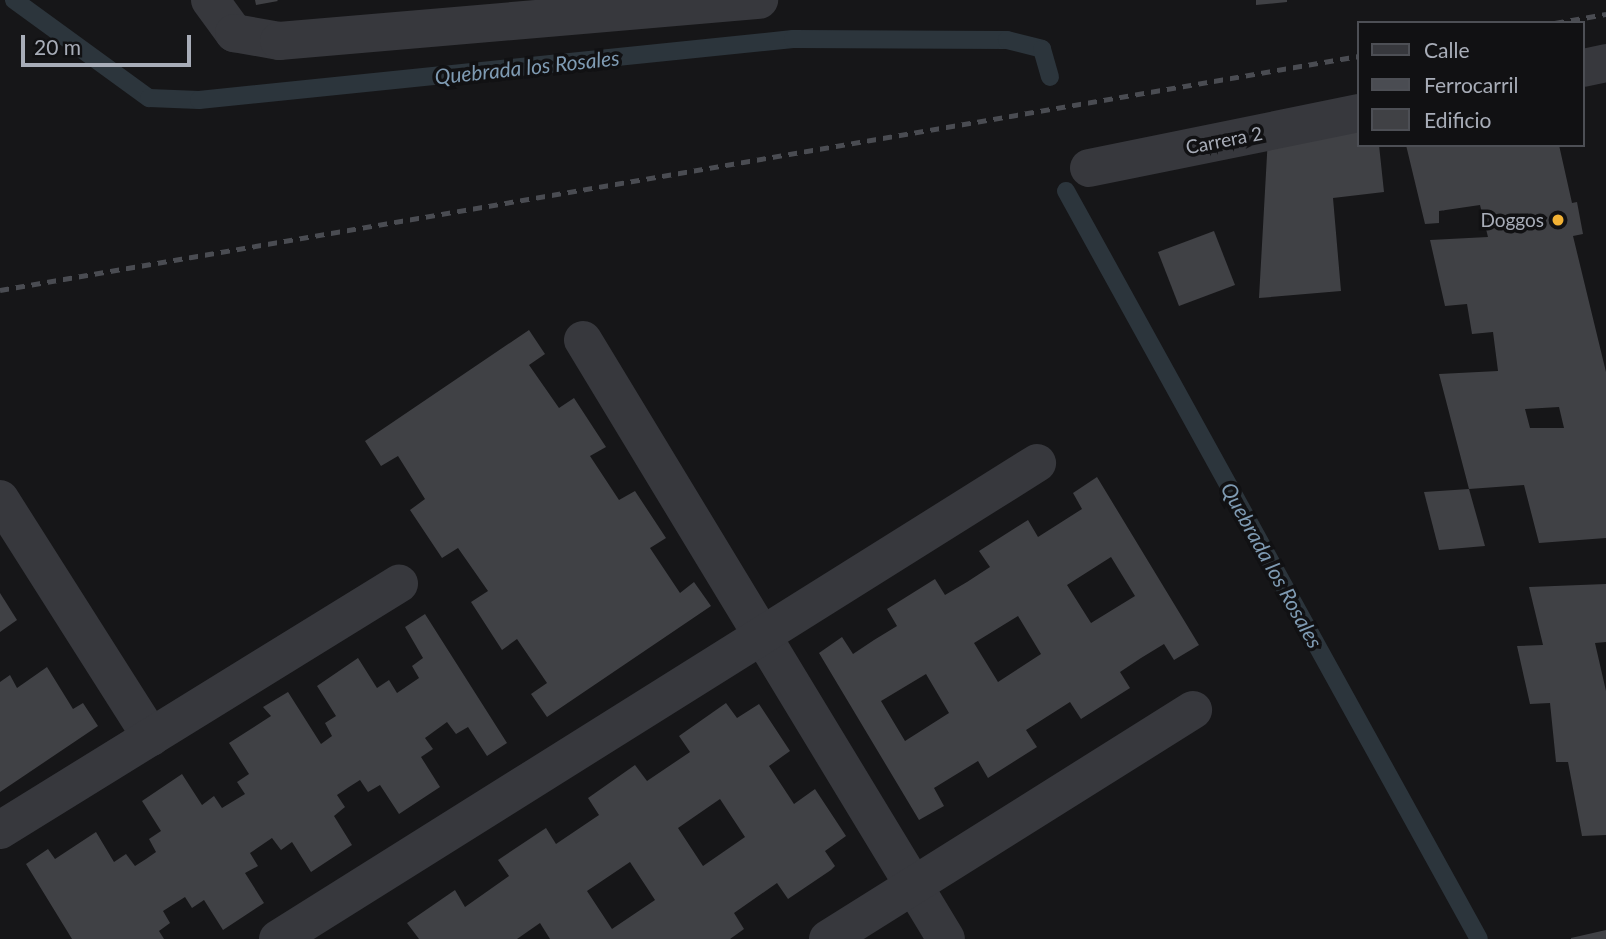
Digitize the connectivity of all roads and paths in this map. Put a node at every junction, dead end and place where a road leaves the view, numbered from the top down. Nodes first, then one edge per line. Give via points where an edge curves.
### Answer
1 (210, 0) edge
2 (759, 0) edge
3 (1606, 63) edge
4 (1585, 68) edge
5 (1358, 113) edge
6 (1089, 168) dead end
7 (583, 340) dead end
8 (1037, 463) dead end
9 (0, 499) edge
10 (399, 584) dead end
11 (760, 635) junction
12 (1193, 710) dead end
13 (152, 737) junction
14 (0, 830) edge
15 (913, 886) junction
16 (280, 938) edge
17 (828, 939) edge
18 (946, 939) edge

1 - 2 street via 234,33 279,41
3 - 4 street
5 - 6 street, Carrera 2
7 - 11 street
8 - 11 street
9 - 13 street
10 - 13 street
11 - 15 street
11 - 16 street
12 - 15 street
13 - 14 street
15 - 17 street
15 - 18 street

